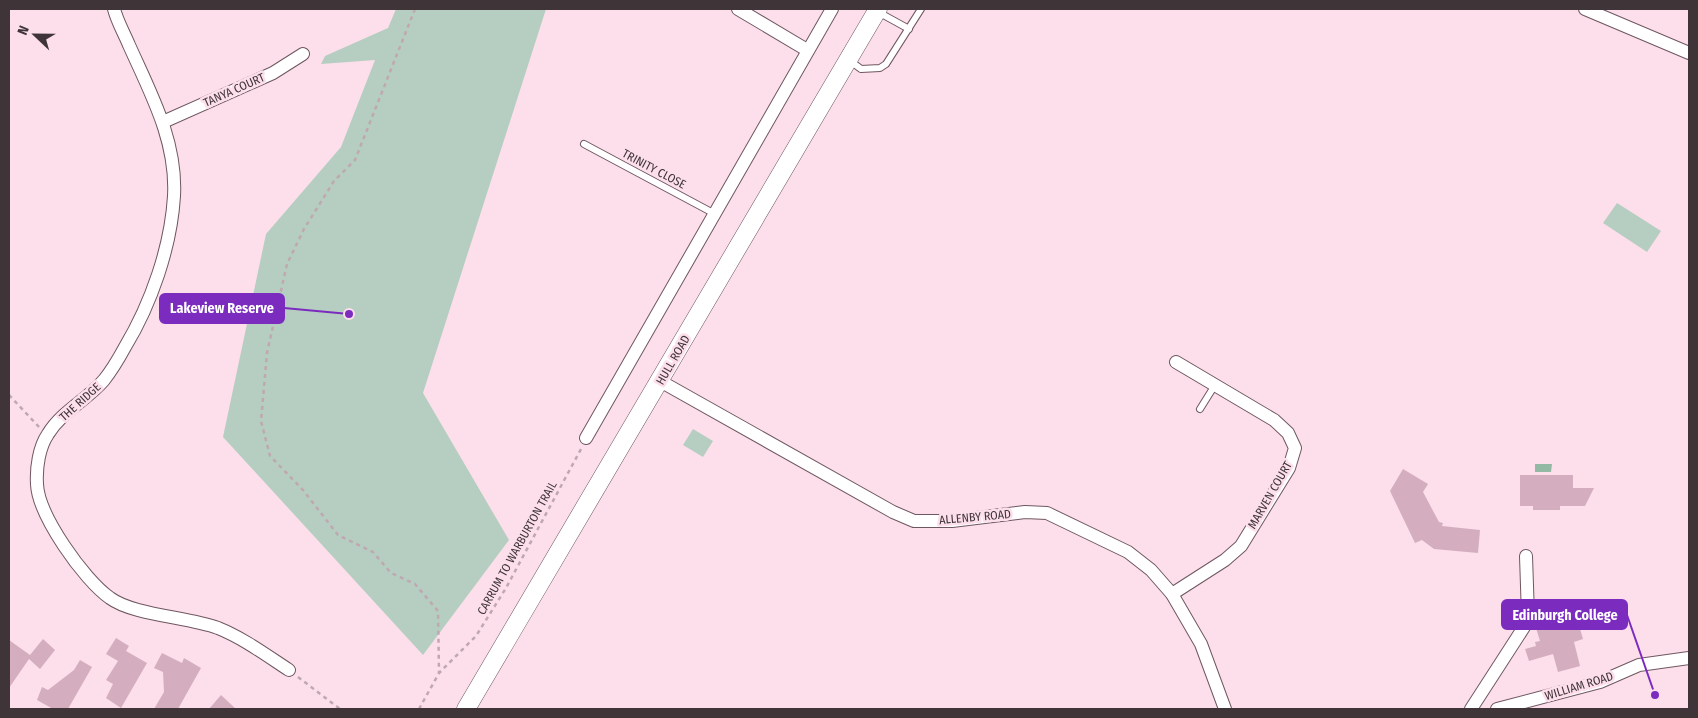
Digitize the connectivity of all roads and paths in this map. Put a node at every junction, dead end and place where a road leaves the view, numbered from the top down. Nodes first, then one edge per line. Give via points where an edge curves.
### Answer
1 (114, 9) edge
2 (415, 9) edge
3 (738, 9) edge
4 (832, 9) edge
5 (921, 9) edge
6 (1585, 9) edge
7 (877, 10) edge
8 (909, 29) junction
9 (807, 50) junction
10 (1689, 53) edge
11 (303, 54) dead end
12 (848, 59) junction
13 (163, 122) junction
14 (584, 144) dead end
15 (714, 214) junction
16 (1176, 362) dead end
17 (660, 381) junction
18 (1214, 385) junction
19 (9, 395) edge
20 (1200, 409) dead end
21 (47, 435) junction
22 (586, 438) joint
23 (1526, 556) dead end
24 (1172, 594) junction
25 (1689, 658) edge
26 (289, 670) joint
27 (439, 673) junction
28 (340, 709) edge
29 (419, 709) edge
30 (466, 709) edge
31 (1226, 709) edge
32 (1471, 709) edge
33 (1497, 709) edge

1 - 13 street, THE RIDGE
2 - 27 path via 355,160 334,181 304,228 287,264 267,353 261,421 270,456 303,490 338,535 373,552 391,573 415,584 438,611
3 - 9 street
4 - 9 street
5 - 8 lane
6 - 10 street
7 - 8 lane
7 - 12 main road, HULL ROAD
8 - 12 lane via 880,68 861,69
9 - 15 street
11 - 13 street, TANYA COURT via 273,73
12 - 17 main road, HULL ROAD
13 - 21 street, THE RIDGE via 172,151 174,196 157,277 126,346 104,380 62,416
14 - 15 lane, TRINITY CLOSE
15 - 22 street
16 - 18 street, MARVEN COURT
17 - 24 street, ALLENBY ROAD via 914,521 1047,513 1128,552 1151,570
17 - 30 main road, HULL ROAD
18 - 20 lane
18 - 24 street, MARVEN COURT via 1274,420 1288,433 1294,448 1289,468 1241,546
19 - 21 path
21 - 26 street, THE RIDGE via 38,459 36,485 45,512 87,578 111,600 142,611 218,628
22 - 27 path, CARRUM TO WARBURTON TRAIL via 506,588 476,636
23 - 32 street via 1528,616
24 - 31 street, ALLENBY ROAD via 1201,644
25 - 33 street, WILLIAM ROAD via 1639,665 1600,682
26 - 28 path
27 - 29 path, CARRUM TO WARBURTON TRAIL

